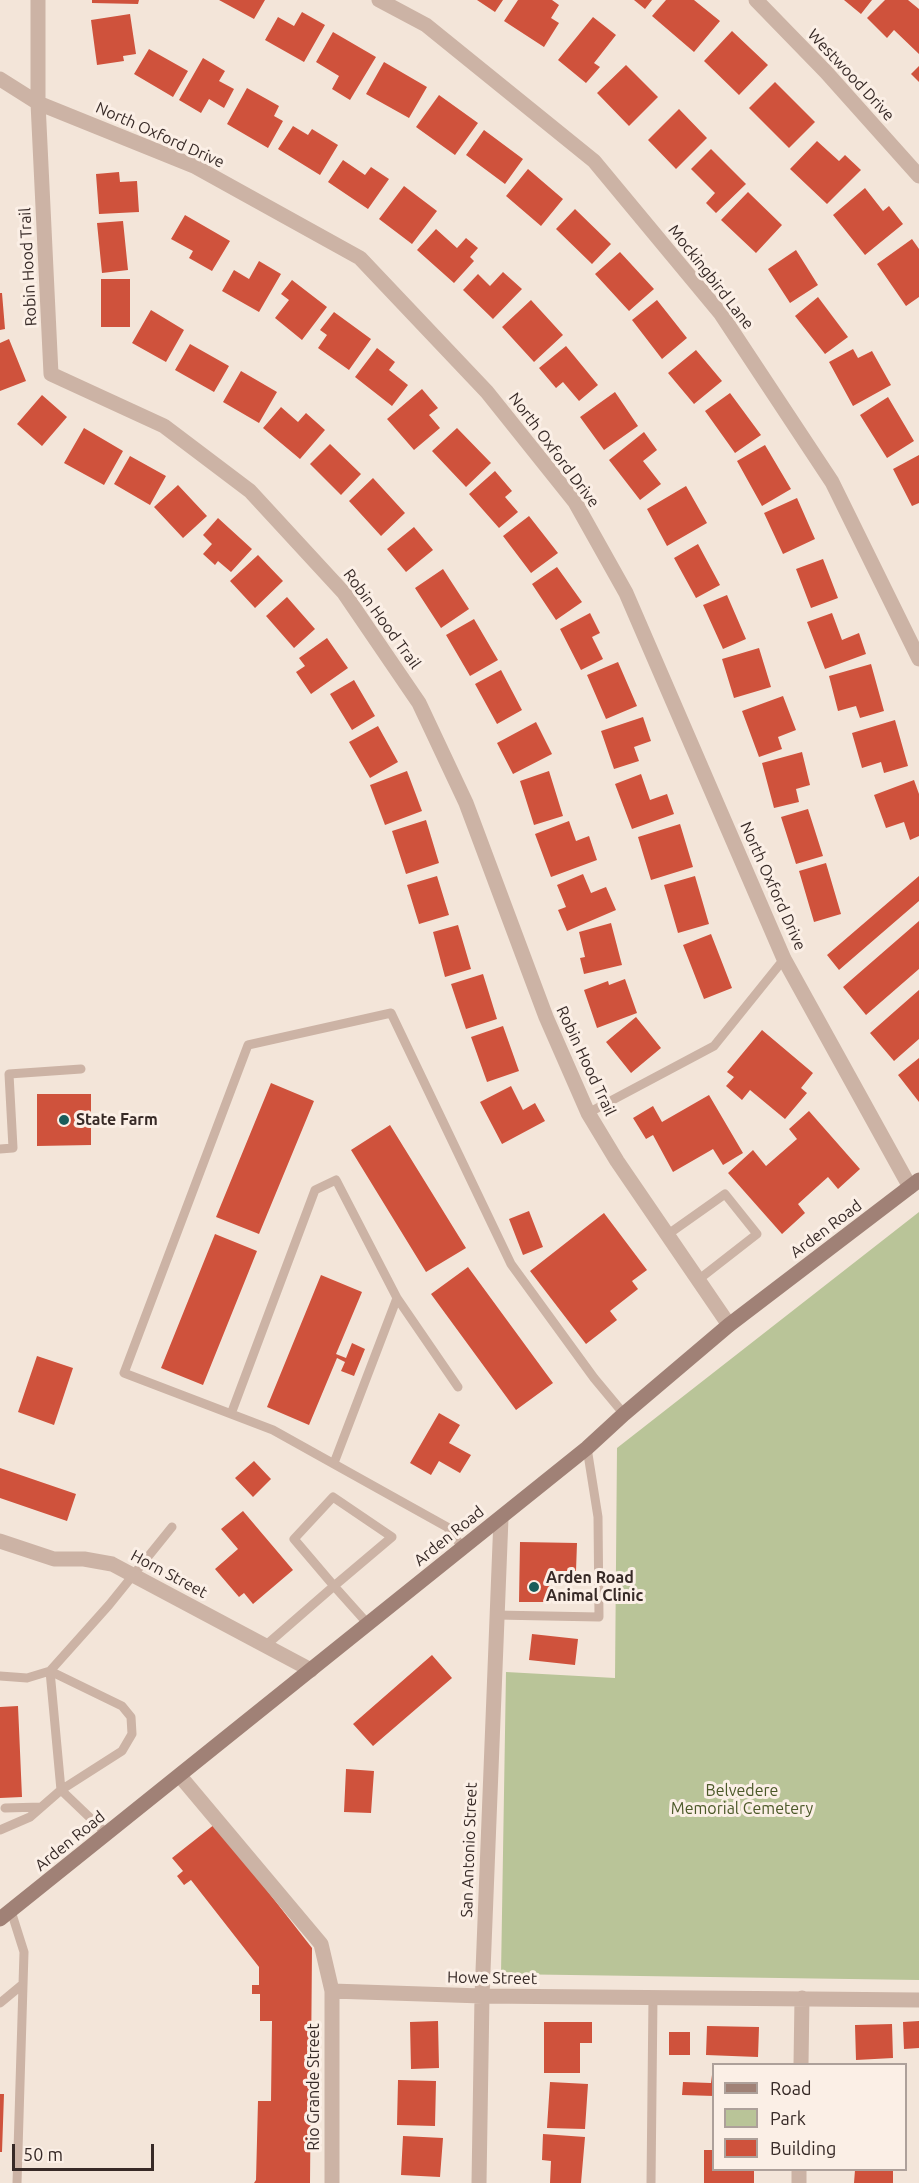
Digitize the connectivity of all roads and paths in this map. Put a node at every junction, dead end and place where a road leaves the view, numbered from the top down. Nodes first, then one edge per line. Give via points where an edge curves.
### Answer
1 (38, 0) edge
2 (379, 0) edge
3 (756, 0) edge
4 (0, 79) edge
5 (38, 103) junction
6 (919, 176) edge
7 (919, 659) edge
8 (784, 959) junction
9 (81, 1069) dead end
10 (588, 1113) junction
11 (0, 1149) edge
12 (914, 1183) edge
13 (667, 1235) junction
14 (698, 1280) junction
15 (397, 1298) junction
16 (729, 1325) junction
17 (458, 1388) dead end
18 (231, 1414) junction
19 (624, 1414) junction
20 (587, 1448) junction
21 (334, 1463) junction
22 (501, 1518) junction
23 (172, 1527) dead end
24 (0, 1541) edge
25 (463, 1548) junction
26 (133, 1574) junction
27 (334, 1586) junction
28 (496, 1615) junction
29 (368, 1624) junction
30 (265, 1646) junction
31 (311, 1670) junction
32 (50, 1671) junction
33 (0, 1676) edge
34 (180, 1776) junction
35 (61, 1790) junction
36 (42, 1807) junction
37 (5, 1808) dead end
38 (0, 1830) edge
39 (107, 1834) junction
40 (5, 1915) edge
41 (24, 1984) junction
42 (332, 1991) junction
43 (482, 1996) junction
44 (653, 1997) junction
45 (802, 1998) junction
46 (919, 2000) edge
47 (0, 2003) edge
48 (801, 2063) edge
49 (17, 2183) edge
50 (332, 2183) edge
51 (479, 2183) edge
52 (651, 2183) edge

1 - 5 street, Robin Hood Trail
2 - 7 street, Mockingbird Lane via 426,25 594,161 721,314 832,482
3 - 6 street, Westwood Drive
4 - 5 street, North Oxford Drive
5 - 8 street, North Oxford Drive via 194,166 360,258 487,392 575,502 627,593
5 - 10 street, Robin Hood Trail via 51,374 164,426 250,491 344,593 419,703 466,803 546,1017
8 - 10 lane via 714,1046
8 - 12 street, North Oxford Drive
9 - 11 lane via 9,1074 13,1148
10 - 13 street, Robin Hood Trail
12 - 16 main road, Arden Road
13 - 14 street, Robin Hood Trail
13 - 14 lane via 725,1194 757,1234
14 - 16 street, Robin Hood Trail
15 - 17 lane
15 - 18 lane via 336,1180 315,1190
15 - 21 lane
16 - 19 main road, Arden Road
18 - 19 lane via 124,1373 248,1044 391,1013 511,1264
18 - 21 lane via 273,1430
19 - 20 main road, Arden Road
20 - 22 main road, Arden Road
20 - 28 lane via 598,1517 599,1617
21 - 25 lane via 447,1527
22 - 25 main road, Arden Road
22 - 28 street, San Antonio Street
23 - 26 lane
24 - 26 street, Horn Street via 54,1559 112,1564
25 - 29 main road, Arden Road
26 - 30 street, Horn Street
26 - 32 lane
27 - 27 lane via 294,1539 333,1497 392,1537
27 - 29 lane
27 - 30 lane
28 - 43 street, San Antonio Street
29 - 31 main road, Arden Road
30 - 31 street, Horn Street
31 - 34 main road, Arden Road
32 - 33 lane via 27,1678
32 - 35 lane
32 - 35 lane via 122,1707 131,1717 132,1734 122,1751
34 - 39 main road, Arden Road
34 - 42 street via 321,1944
35 - 36 lane
35 - 39 lane
36 - 37 lane
36 - 38 lane via 30,1817
39 - 40 main road, Arden Road
40 - 41 lane via 24,1952
41 - 47 lane
41 - 49 lane
42 - 43 street, Howe Street
42 - 50 street, Rio Grande Street
43 - 44 street, Howe Street
43 - 51 street, San Antonio Street
44 - 45 street, Howe Street
44 - 52 lane
45 - 46 street, Howe Street
45 - 48 street

